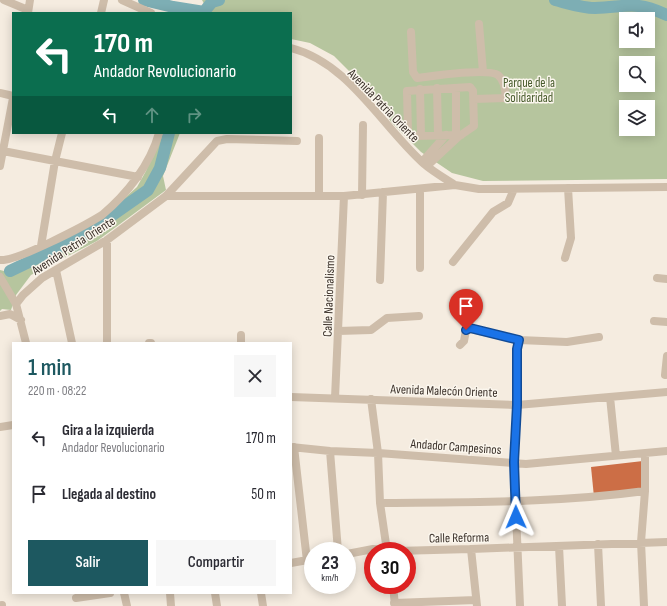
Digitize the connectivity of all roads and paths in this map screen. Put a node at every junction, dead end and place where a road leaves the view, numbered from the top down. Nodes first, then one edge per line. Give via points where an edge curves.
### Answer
1 (4, 0) edge
2 (30, 0) edge
3 (104, 0) edge
4 (122, 0) edge
5 (28, 11) edge
6 (101, 12) edge
7 (149, 12) edge
8 (479, 24) dead end
9 (411, 32) dead end
10 (292, 48) edge
11 (483, 72) junction
12 (437, 88) junction
13 (456, 88) junction
14 (420, 89) junction
15 (0, 93) edge
16 (12, 97) edge
17 (474, 99) junction
18 (12, 100) edge
19 (363, 125) dead end
20 (3, 130) edge
21 (62, 134) edge
22 (159, 134) edge
23 (442, 135) junction
24 (459, 135) junction
25 (421, 136) junction
26 (319, 138) dead end
27 (297, 141) dead end
28 (440, 148) junction
29 (3, 151) junction
30 (55, 162) junction
31 (424, 164) junction
32 (0, 166) edge
33 (138, 177) junction
34 (455, 185) junction
35 (667, 187) edge
36 (568, 188) junction
37 (420, 189) junction
38 (514, 189) junction
39 (383, 192) junction
40 (362, 195) junction
41 (166, 196) junction
42 (320, 196) junction
43 (344, 196) junction
44 (107, 240) junction
45 (41, 246) junction
46 (565, 258) dead end
47 (0, 260) edge
48 (453, 262) dead end
49 (420, 268) dead end
50 (56, 270) junction
51 (0, 277) edge
52 (657, 278) dead end
53 (667, 279) edge
54 (380, 280) dead end
55 (16, 304) junction
56 (0, 316) edge
57 (419, 316) dead end
58 (22, 320) junction
59 (654, 321) dead end
60 (667, 322) edge
61 (338, 330) junction
62 (599, 338) dead end
63 (519, 340) junction
64 (26, 342) edge
65 (72, 342) edge
66 (107, 342) edge
67 (460, 345) dead end
68 (667, 356) edge
69 (665, 375) dead end
70 (667, 392) edge
71 (292, 397) edge
72 (610, 397) junction
73 (335, 398) junction
74 (371, 399) junction
75 (517, 405) junction
76 (12, 425) edge
77 (0, 427) edge
78 (293, 447) edge
79 (330, 451) junction
80 (667, 451) edge
81 (378, 453) junction
82 (645, 454) junction
83 (616, 456) junction
84 (514, 462) junction
85 (645, 491) junction
86 (380, 502) junction
87 (516, 502) junction
88 (307, 542) edge
89 (337, 542) edge
90 (386, 542) edge
91 (641, 542) junction
92 (667, 542) edge
93 (598, 544) junction
94 (559, 546) junction
95 (517, 548) junction
96 (472, 549) junction
97 (416, 550) edge
98 (304, 561) edge
99 (292, 563) edge
100 (104, 594) edge
101 (124, 594) edge
102 (170, 594) edge
103 (215, 594) edge
104 (261, 594) edge
105 (394, 594) edge
106 (76, 599) edge
107 (477, 603) edge
108 (395, 604) edge
109 (126, 606) edge
110 (172, 606) edge
111 (217, 606) edge
112 (263, 606) edge
113 (520, 606) edge
114 (562, 606) edge
115 (600, 606) edge
116 (644, 606) edge

1 - 5 street
2 - 5 street
3 - 6 street
4 - 7 street
8 - 11 street
9 - 11 street via 413,72 417,78
10 - 31 street, Avenida Patria Oriente via 301,50 326,64 354,88
11 - 17 street via 499,76 506,98
12 - 13 street
12 - 14 street
12 - 23 street
13 - 17 street via 473,88
13 - 24 street
14 - 25 street
14 - 25 street via 409,90 406,94 408,132 411,136
15 - 16 street
17 - 24 street via 474,126
18 - 20 street
19 - 40 street
20 - 29 street
21 - 30 street
22 - 33 street
23 - 24 street
23 - 25 street
23 - 28 street
24 - 28 street
26 - 42 street
27 - 41 street, Avenida Patria Oriente via 220,140
28 - 31 street
29 - 30 street
29 - 32 street
30 - 33 street
30 - 45 street
31 - 34 street, Avenida Patria Oriente
33 - 45 street via 102,215
34 - 37 street, Avenida Patria Oriente
34 - 38 street, Avenida Patria Oriente via 479,189
35 - 36 street, Avenida Patria Oriente
36 - 38 street, Avenida Patria Oriente
36 - 46 street via 571,238
37 - 39 street, Avenida Patria Oriente
37 - 49 street
38 - 48 street via 508,202 493,212
39 - 40 street, Avenida Patria Oriente
39 - 54 street
40 - 43 street, Avenida Patria Oriente
41 - 42 street, Avenida Patria Oriente
41 - 44 street, Avenida Patria Oriente
42 - 43 street, Avenida Patria Oriente
43 - 61 street, Calle Nacionalismo
44 - 50 street, Avenida Patria Oriente
44 - 66 street
45 - 47 street
50 - 55 street, Avenida Patria Oriente via 42,278
50 - 65 street
51 - 55 street
52 - 53 street
55 - 58 street
56 - 58 street via 10,314
57 - 61 street via 387,318 371,330
58 - 64 street
59 - 60 street
61 - 73 street, Calle Nacionalismo
62 - 63 street via 567,342
63 - 67 street via 470,328 466,330 464,341
63 - 75 street
68 - 69 street
70 - 72 street, Avenida Malecón Oriente
71 - 73 street, Avenida Malecón Oriente
72 - 75 street, Avenida Malecón Oriente
72 - 83 street
73 - 74 street, Avenida Malecón Oriente
74 - 75 street, Avenida Malecón Oriente
74 - 81 street
75 - 84 street
76 - 77 street
78 - 79 street, Andador Campesinos
78 - 88 street
79 - 81 street, Andador Campesinos
79 - 89 street
80 - 82 street, Andador Campesinos
81 - 84 street, Andador Campesinos
81 - 86 street
82 - 83 street, Andador Campesinos
82 - 85 street
83 - 84 street, Andador Campesinos via 526,464
84 - 87 street
85 - 87 street via 594,498
85 - 91 street
86 - 87 street
86 - 90 street
87 - 95 street
91 - 92 street, Calle Reforma
91 - 93 street, Calle Reforma
91 - 116 street
93 - 94 street, Calle Reforma
93 - 115 street
94 - 95 street, Calle Reforma
94 - 114 street
95 - 96 street, Calle Reforma
95 - 113 street
96 - 97 street, Calle Reforma
96 - 107 street
98 - 99 street
100 - 106 street
101 - 109 street
102 - 110 street
103 - 111 street
104 - 112 street
105 - 108 street
107 - 108 street

